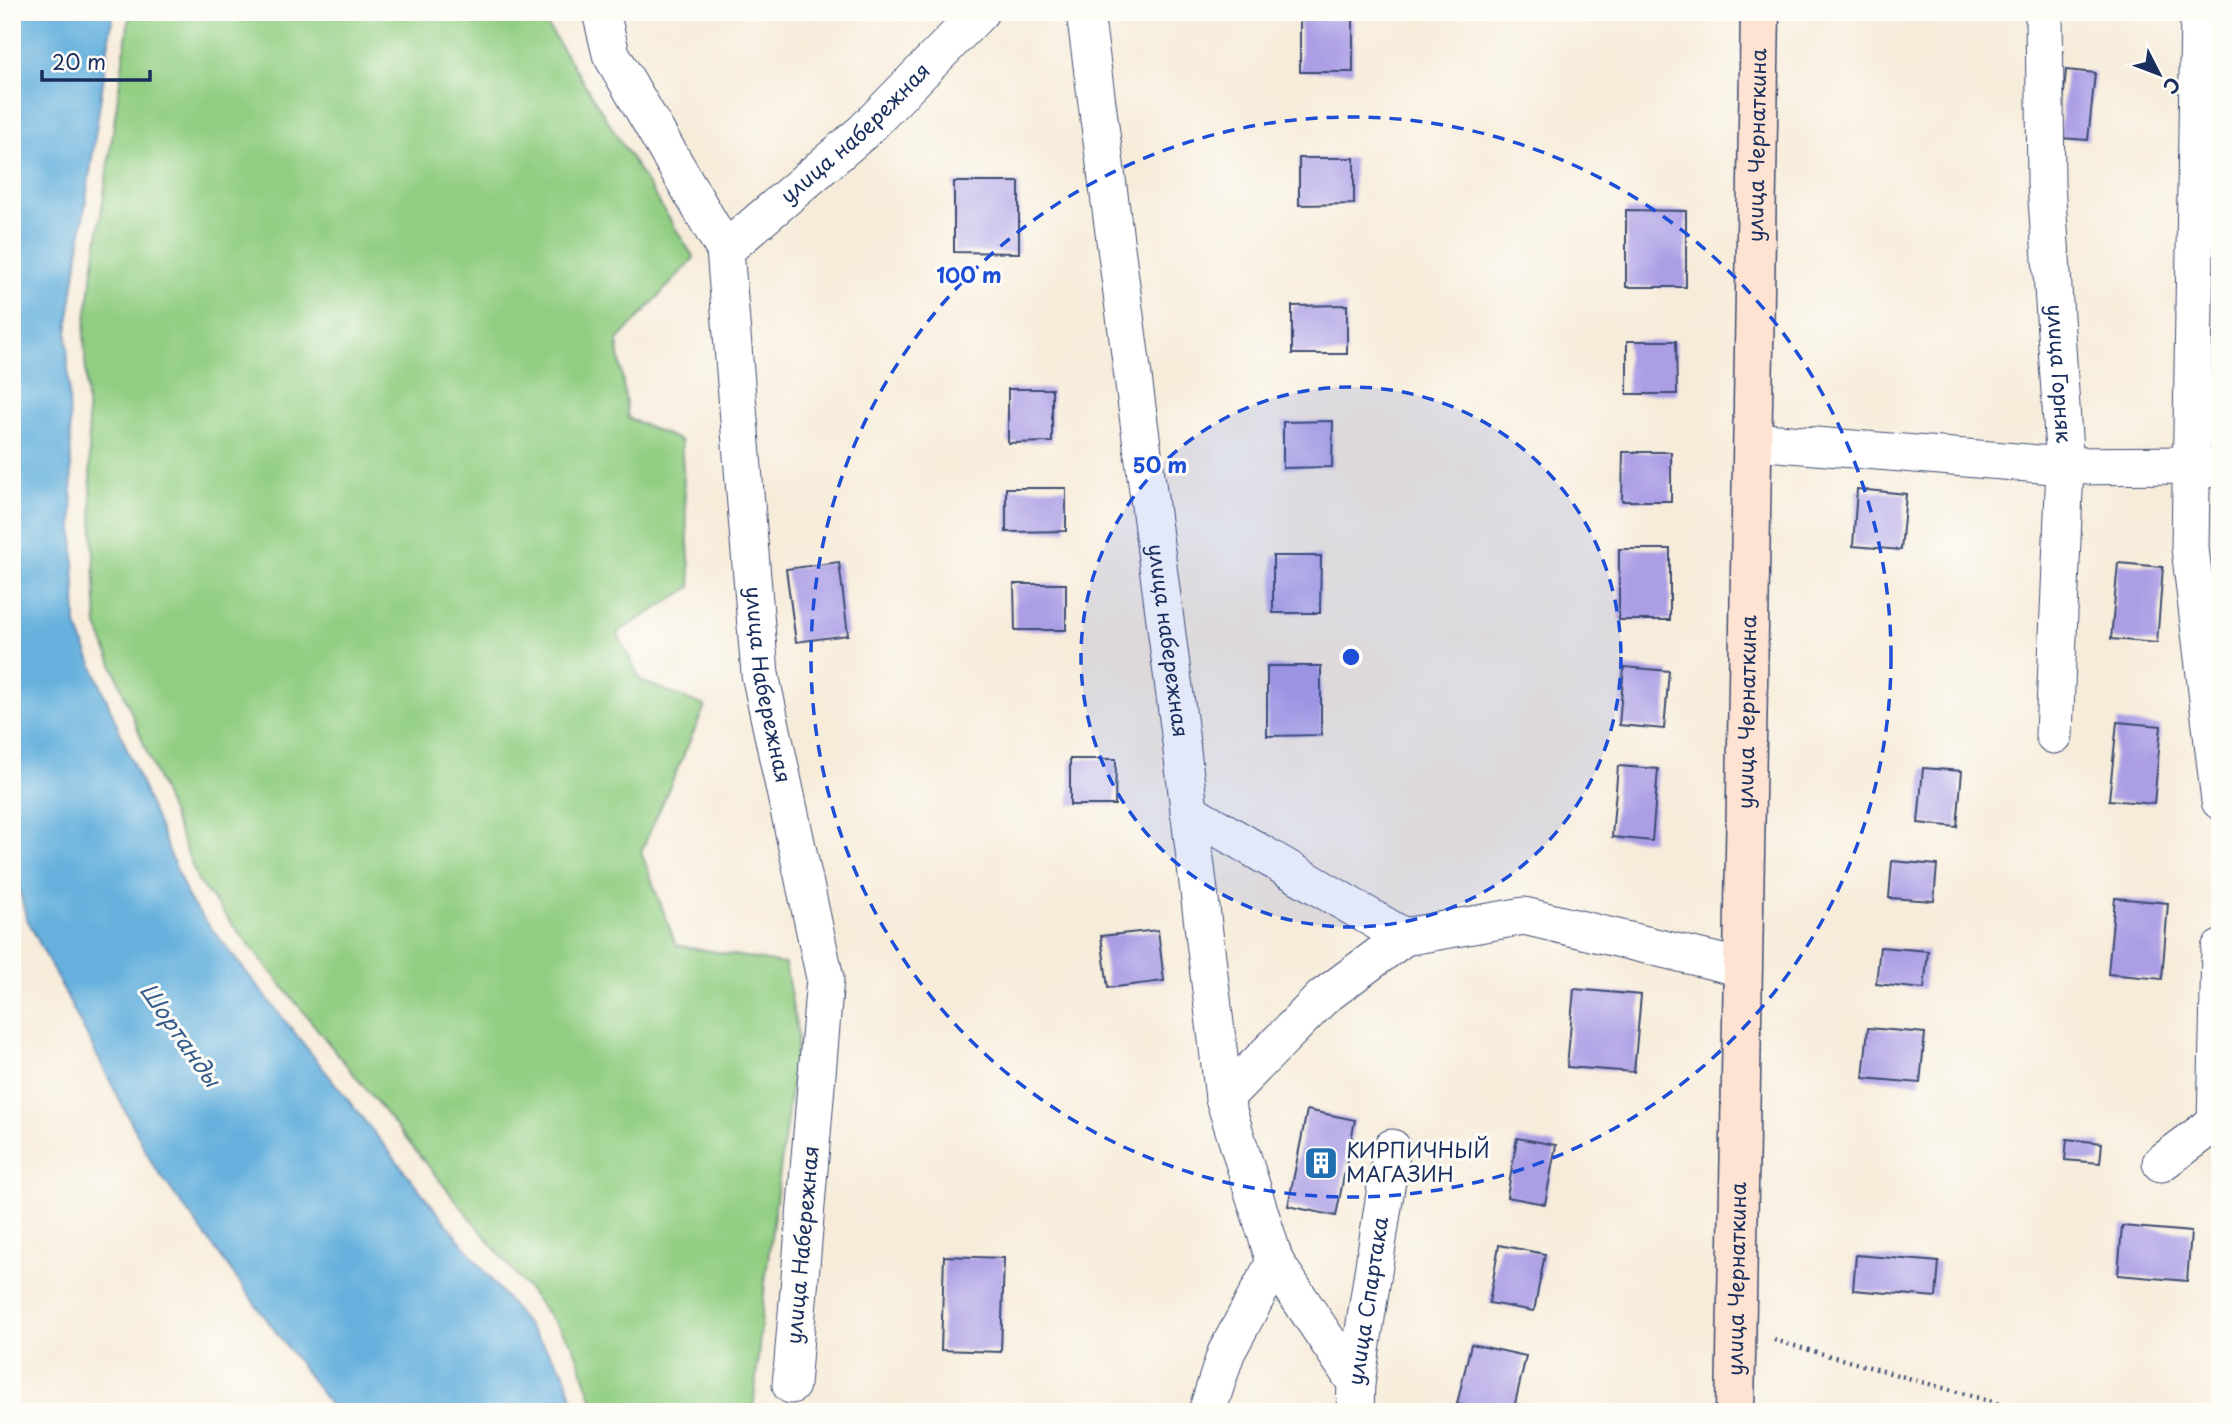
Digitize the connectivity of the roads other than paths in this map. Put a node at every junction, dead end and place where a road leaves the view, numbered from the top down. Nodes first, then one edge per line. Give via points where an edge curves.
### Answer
1 (601, 12) edge
2 (980, 12) edge
3 (1085, 12) edge
4 (1760, 12) edge
5 (2044, 12) edge
6 (2199, 12) edge
7 (725, 250) junction
8 (1753, 440) junction
9 (2065, 466) junction
10 (2206, 467) edge
11 (2054, 735) dead end
12 (2220, 802) edge
13 (1189, 811) junction
14 (1404, 937) junction
15 (2220, 949) edge
16 (1743, 968) junction
17 (1224, 1098) junction
18 (2218, 1123) edge
19 (1392, 1149) dead end
20 (2161, 1163) dead end
21 (1275, 1262) junction
22 (791, 1385) dead end
23 (1355, 1397) edge
24 (1207, 1412) edge
25 (1735, 1412) edge

1 - 7 street, улица Набережная via 611,54
2 - 7 street, улица набережная via 864,131
3 - 13 street, улица набережная
4 - 8 street, улица Чернаткина
5 - 9 street, улица Горняк via 2046,184
6 - 10 street
7 - 22 street, улица Набережная via 760,674 825,978
8 - 9 street
8 - 16 street, улица Чернаткина
9 - 10 street
9 - 11 street, улица Горняк
10 - 12 street via 2190,548
13 - 14 street
13 - 17 street, улица набережная
14 - 16 street via 1524,916
14 - 17 street via 1323,997
15 - 18 street
16 - 25 street, улица Чернаткина
17 - 21 street, улица набережная
18 - 20 street
19 - 23 street, улица Спартака
21 - 23 street, улица набережная
21 - 24 street via 1226,1353

